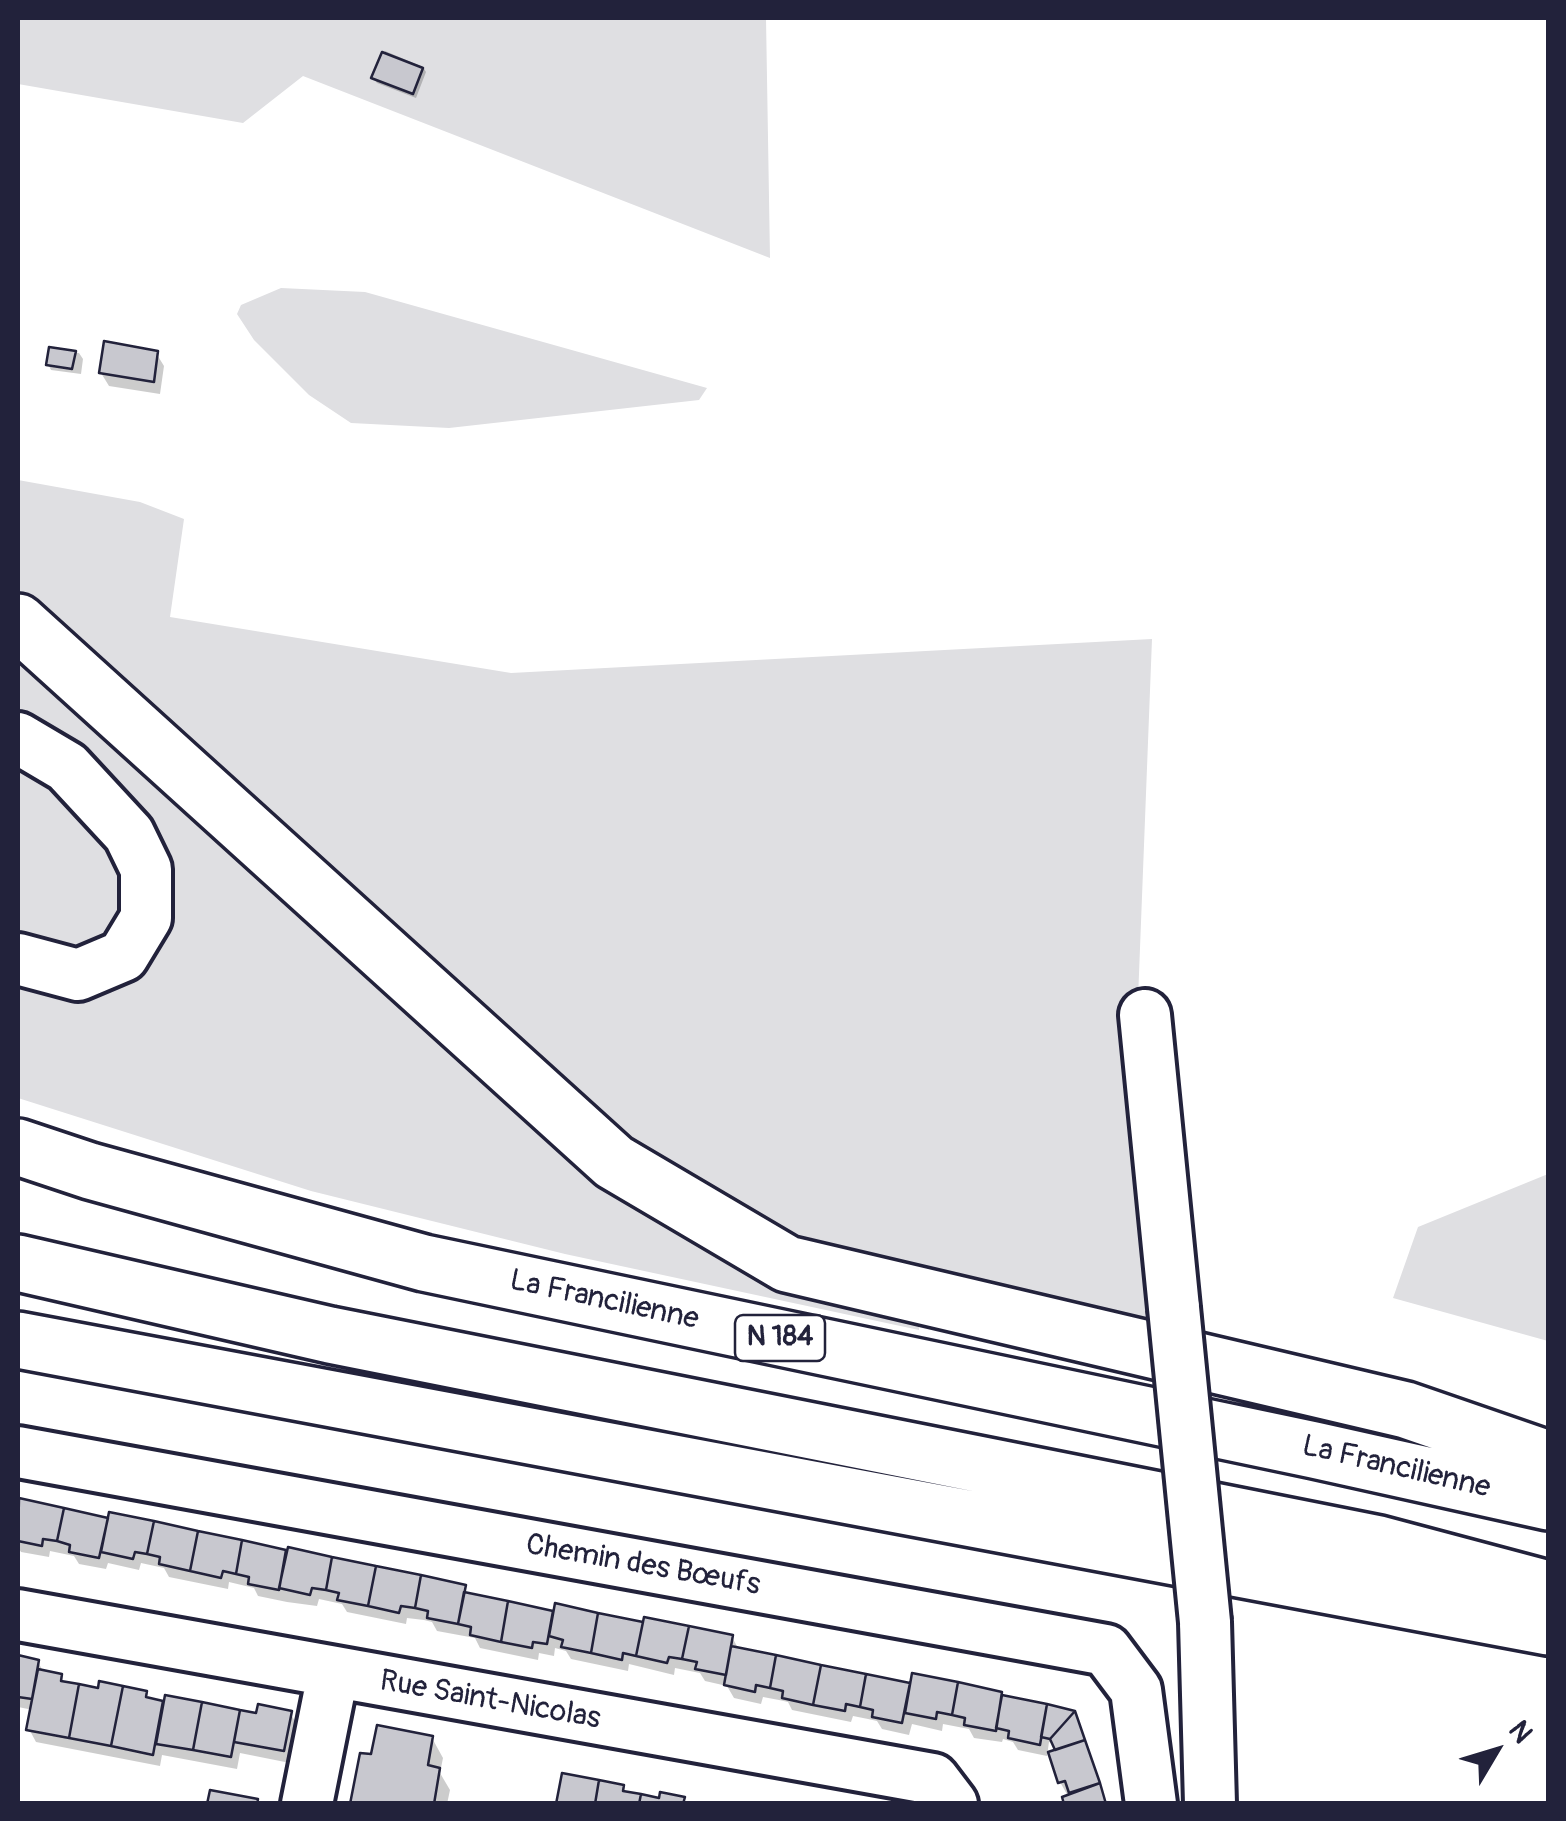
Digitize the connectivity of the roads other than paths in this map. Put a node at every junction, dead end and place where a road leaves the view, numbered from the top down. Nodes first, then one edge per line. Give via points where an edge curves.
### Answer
1 (18, 593) edge
2 (18, 622) edge
3 (18, 738) edge
4 (346, 886) dead end
5 (18, 959) edge
6 (1145, 1015) dead end
7 (18, 1147) edge
8 (18, 1263) edge
9 (18, 1340) edge
10 (18, 1452) edge
11 (1548, 1459) edge
12 (1548, 1502) edge
13 (1548, 1589) edge
14 (18, 1616) edge
15 (1548, 1627) edge
16 (333, 1674) junction
17 (307, 1804) edge
18 (952, 1804) edge
19 (1151, 1804) edge
20 (1210, 1804) edge

1 - 4 street
2 - 11 highway via 614,1162 787,1264 1406,1410
3 - 5 street via 67,768 128,834 146,869 146,918 123,956 78,975
6 - 20 street, bridge via 1205,1622
7 - 12 highway, La Francilienne / N 184 via 424,1263
8 - 13 highway via 330,1336 1379,1544
9 - 15 highway
10 - 19 street, Chemin des Bœufs via 1106,1650 1136,1690
14 - 16 street, Rue Saint-Nicolas
16 - 17 street
16 - 18 street, Rue Saint-Nicolas via 934,1779

